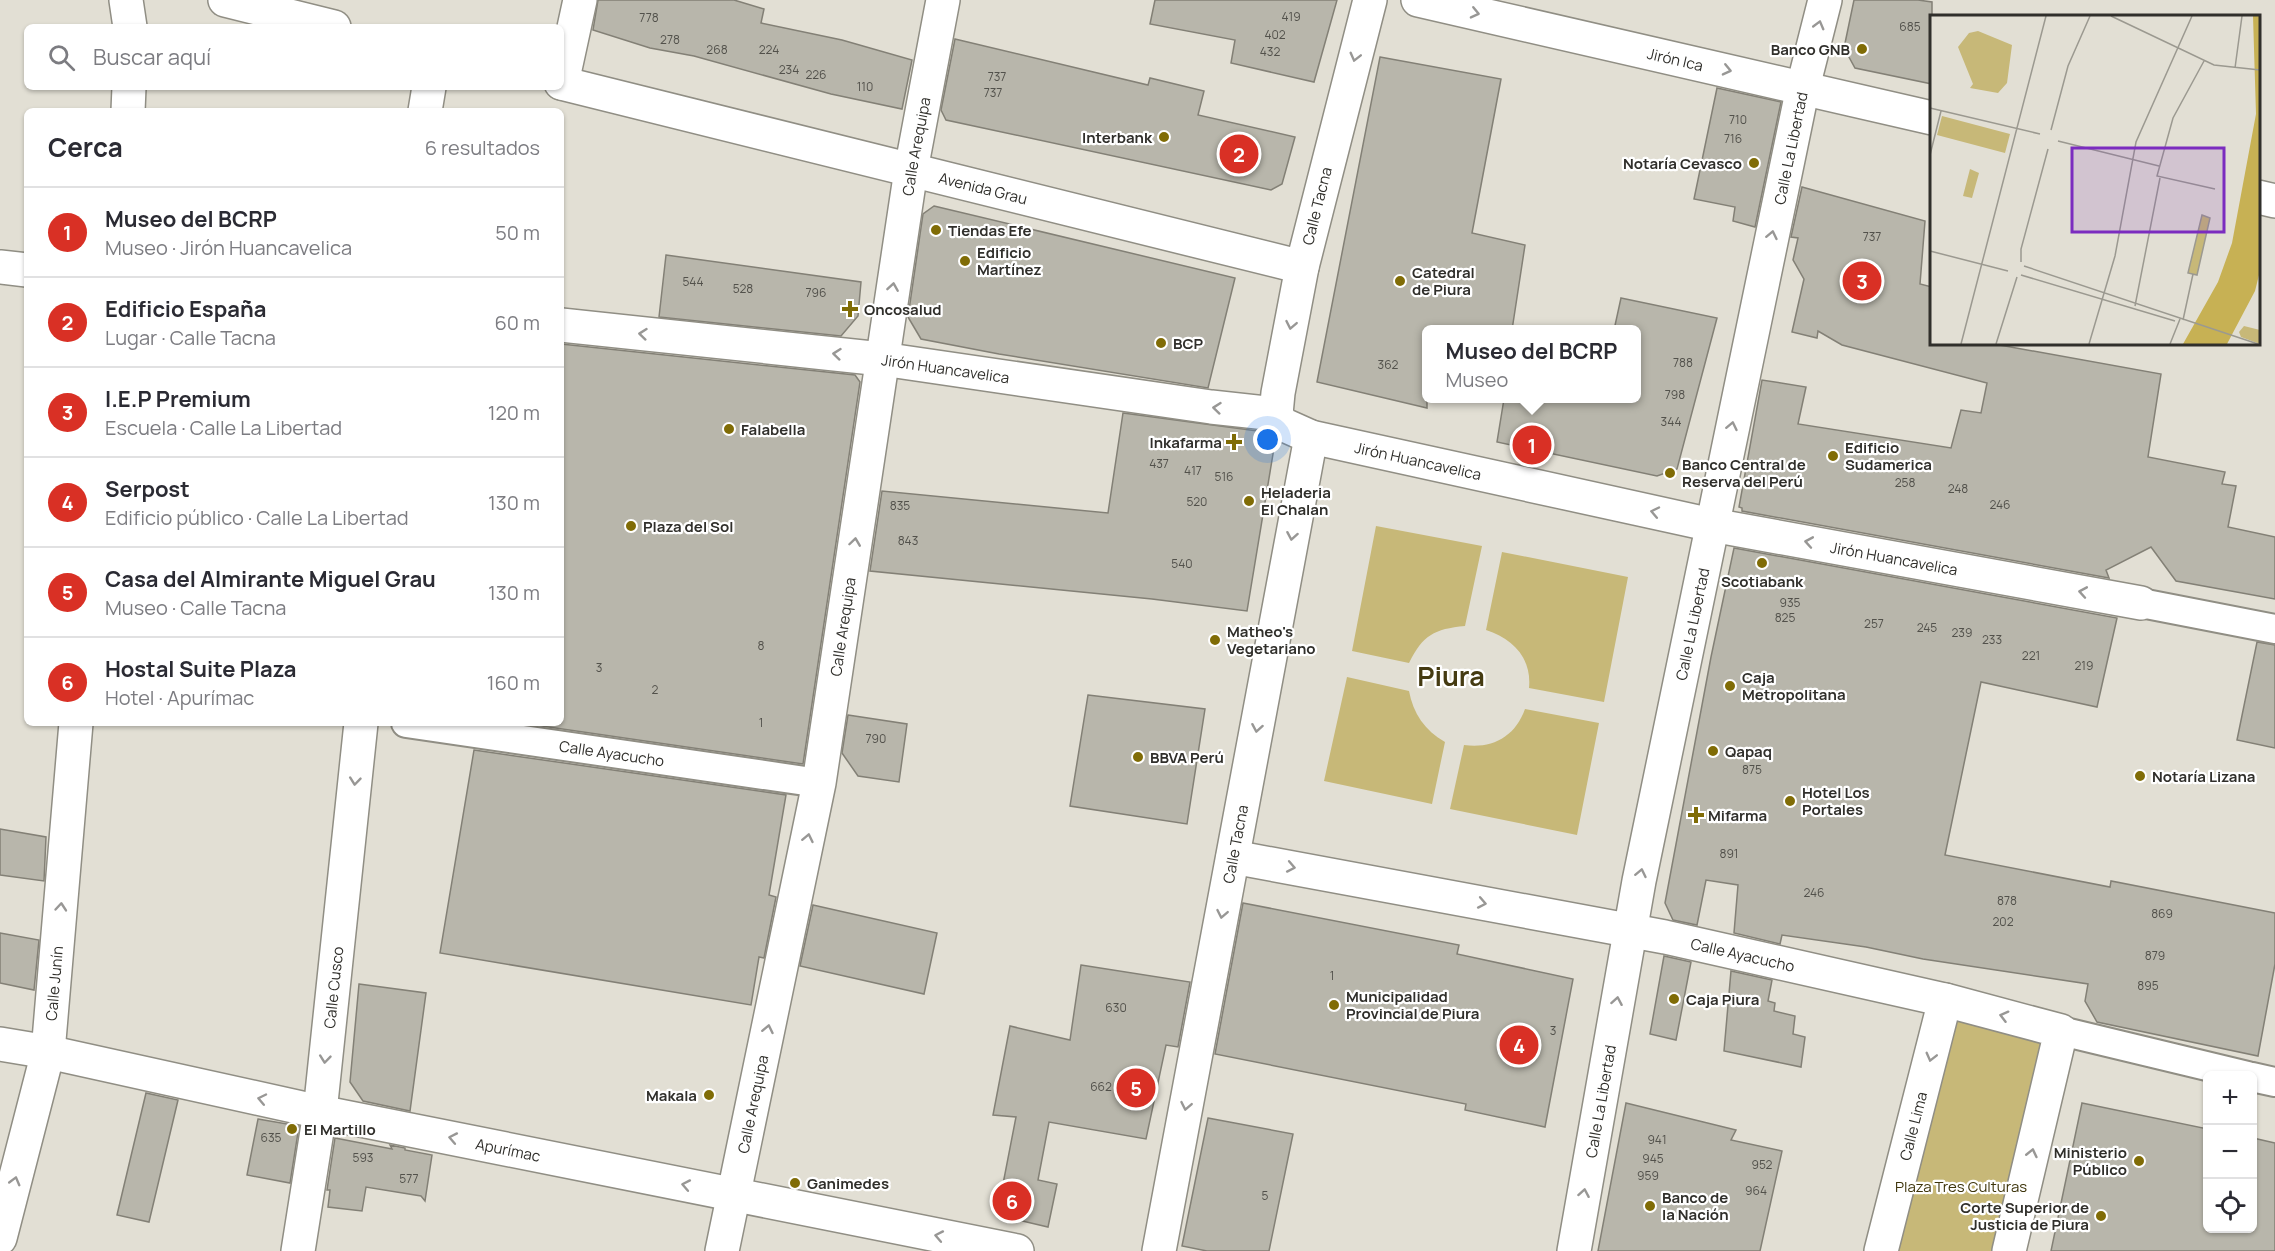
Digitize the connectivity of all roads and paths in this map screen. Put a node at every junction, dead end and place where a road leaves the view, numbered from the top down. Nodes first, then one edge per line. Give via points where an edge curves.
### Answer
1 (126, 0) edge
2 (225, 0) edge
3 (580, 0) edge
4 (943, 0) edge
5 (1370, 0) edge
6 (1418, 0) edge
7 (1825, 0) edge
8 (130, 24) edge
9 (322, 24) edge
10 (564, 70) edge
11 (564, 84) edge
12 (1803, 87) junction
13 (129, 90) edge
14 (428, 90) edge
15 (128, 108) edge
16 (426, 108) edge
17 (1930, 118) edge
18 (911, 170) junction
19 (2260, 197) edge
20 (2275, 201) edge
21 (0, 267) edge
22 (1302, 267) junction
23 (24, 270) edge
24 (564, 326) edge
25 (882, 359) junction
26 (1276, 414) junction
27 (1311, 437) junction
28 (1712, 525) junction
29 (2141, 603) joint
30 (2275, 629) edge
31 (76, 726) edge
32 (361, 726) edge
33 (427, 726) edge
34 (819, 783) junction
35 (1233, 857) junction
36 (1630, 931) junction
37 (1945, 1000) junction
38 (2061, 1031) junction
39 (0, 1044) edge
40 (48, 1052) junction
41 (2227, 1071) edge
42 (2257, 1078) edge
43 (2275, 1082) edge
44 (320, 1112) junction
45 (734, 1195) junction
46 (0, 1238) edge
47 (298, 1251) edge
48 (722, 1251) edge
49 (1017, 1251) edge
50 (1159, 1251) edge
51 (1574, 1251) edge
52 (1881, 1251) edge
53 (2009, 1251) edge

1 - 8 street
2 - 9 street
3 - 10 street
4 - 18 street, Calle Arequipa
5 -> 22 street, Calle Tacna
6 -> 12 street, Jirón Ica
12 -> 7 street, Calle La Libertad
11 - 18 street, Avenida Grau
12 - 17 street, Jirón Ica
28 -> 12 street, Calle La Libertad
13 - 15 street
14 - 16 street
18 - 22 street, Avenida Grau
25 -> 18 street, Calle Arequipa
19 - 20 street
21 - 23 street
22 -> 26 street, Calle Tacna
25 -> 24 street, Jirón Huancavelica
26 -> 25 street, Jirón Huancavelica via 1211,408
34 -> 25 street, Calle Arequipa
26 - 27 street, Jirón Huancavelica via 1282,424
28 -> 27 street, Jirón Huancavelica
27 -> 35 street, Calle Tacna
29 -> 28 street, Jirón Huancavelica
36 -> 28 street, Calle La Libertad
29 - 30 street, Jirón Huancavelica
40 -> 31 street, Calle Junín
32 -> 44 street, Calle Cusco
33 - 34 street, Calle Ayacucho
45 -> 34 street, Calle Arequipa
35 -> 36 street, Calle Ayacucho
35 -> 50 street, Calle Tacna
36 - 37 street, Calle Ayacucho
51 -> 36 street, Calle La Libertad
38 -> 37 street, Calle Ayacucho
37 -> 52 street, Calle Lima
38 - 41 street, Calle Ayacucho
53 -> 38 street
39 - 40 street, Apurímac
44 -> 40 street, Apurímac
46 -> 40 street, Calle Junín
42 - 43 street
45 -> 44 street, Apurímac
44 - 47 street, Calle Cusco
45 - 48 street, Calle Arequipa
49 -> 45 street, Apurímac

